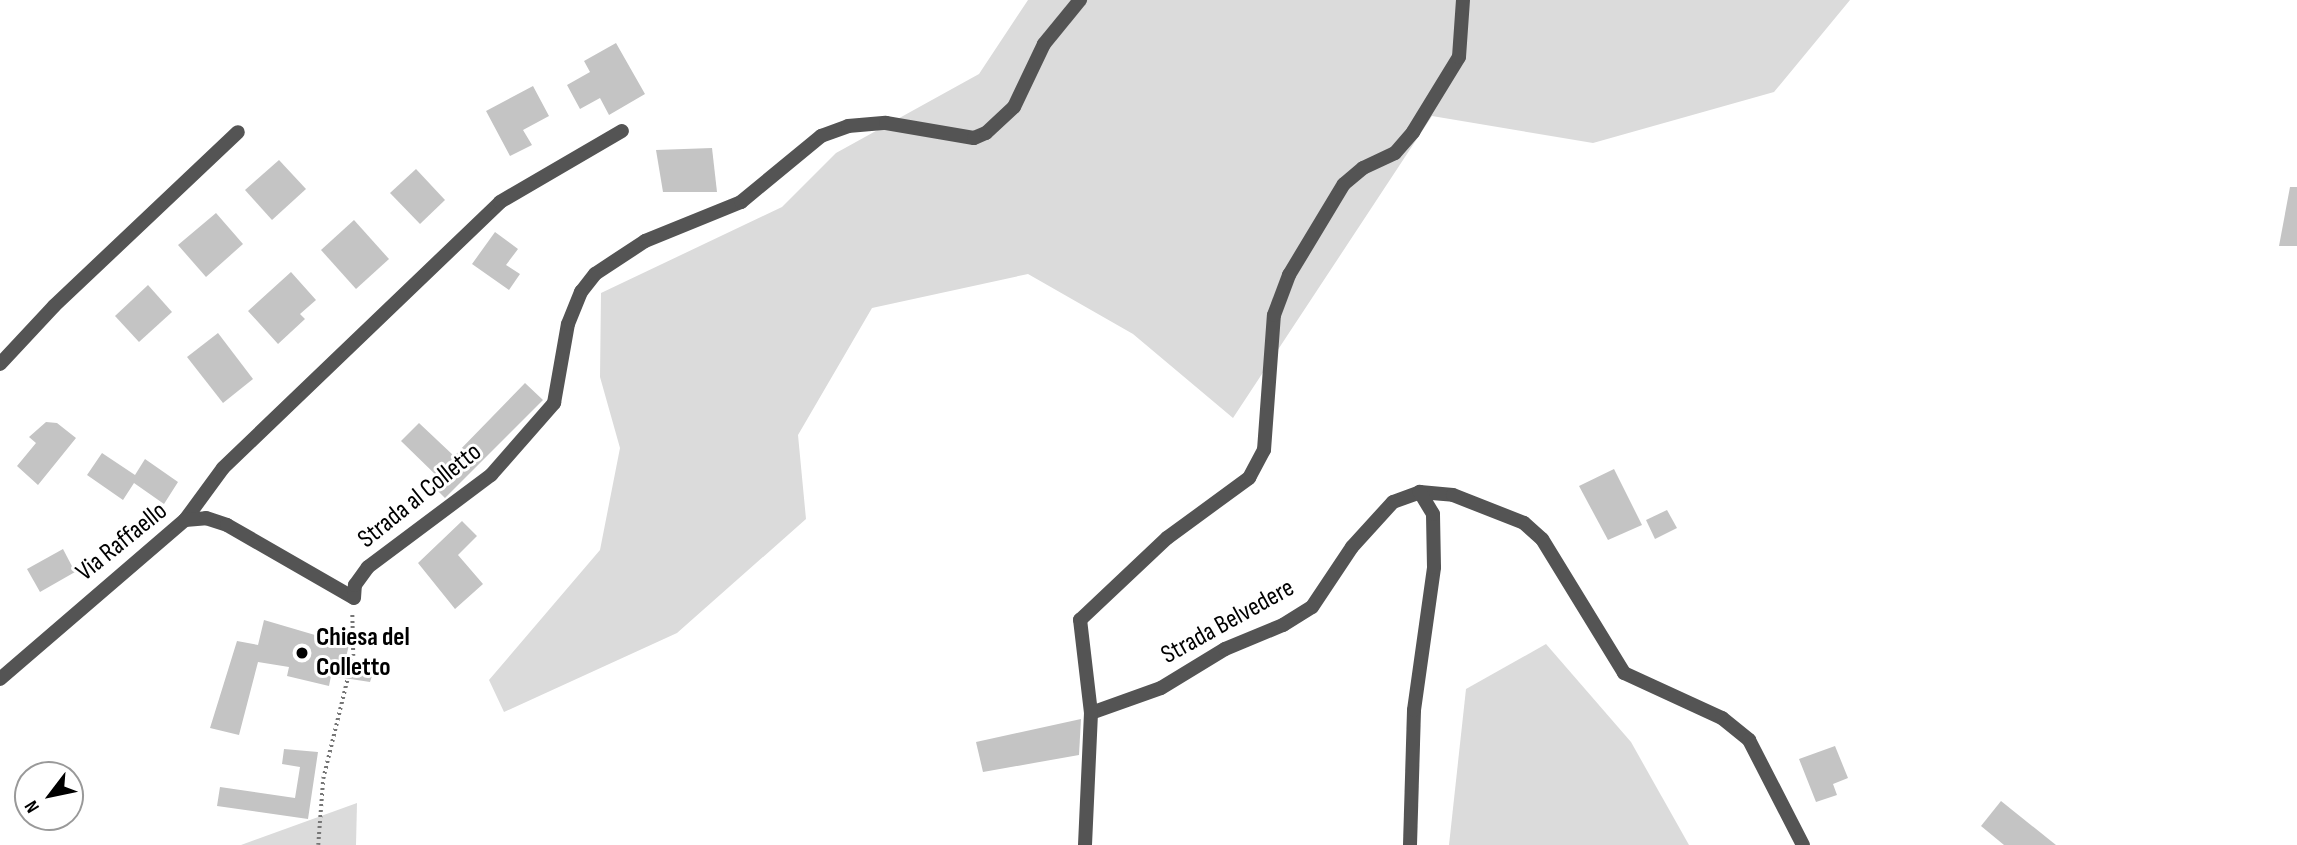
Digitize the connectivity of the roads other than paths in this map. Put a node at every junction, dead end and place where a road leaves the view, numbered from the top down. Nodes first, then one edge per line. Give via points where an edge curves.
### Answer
1 (1080, 0) edge
2 (1463, 0) edge
3 (622, 131) dead end
4 (238, 132) dead end
5 (0, 364) edge
6 (1420, 492) junction
7 (185, 520) junction
8 (355, 592) joint
9 (0, 678) edge
10 (1091, 713) junction
11 (1085, 845) edge
12 (1410, 845) edge
13 (1803, 845) edge

1 - 8 street, Strada al Colletto via 1044,44 1014,107 986,133 974,138 886,123 848,126 821,136 741,202 645,241 595,274 581,292 568,324 554,403 491,475 379,558
2 - 10 street via 1459,57 1413,132 1395,153 1363,168 1344,184 1289,275 1274,315 1264,450 1250,478 1167,538 1080,620
3 - 7 street via 500,201 223,468
4 - 5 street via 45,315
6 - 10 street, Strada Belvedere via 1406,494 1382,511 1312,607 1283,625 1225,649 1161,688
6 - 12 street via 1433,514 1434,568 1414,710
6 - 13 street via 1453,495 1493,509 1524,523 1542,539 1625,673 1721,718 1749,740
7 - 8 street, Via Raffaello via 206,518 227,524
7 - 9 street, Via Raffaello
10 - 11 street

